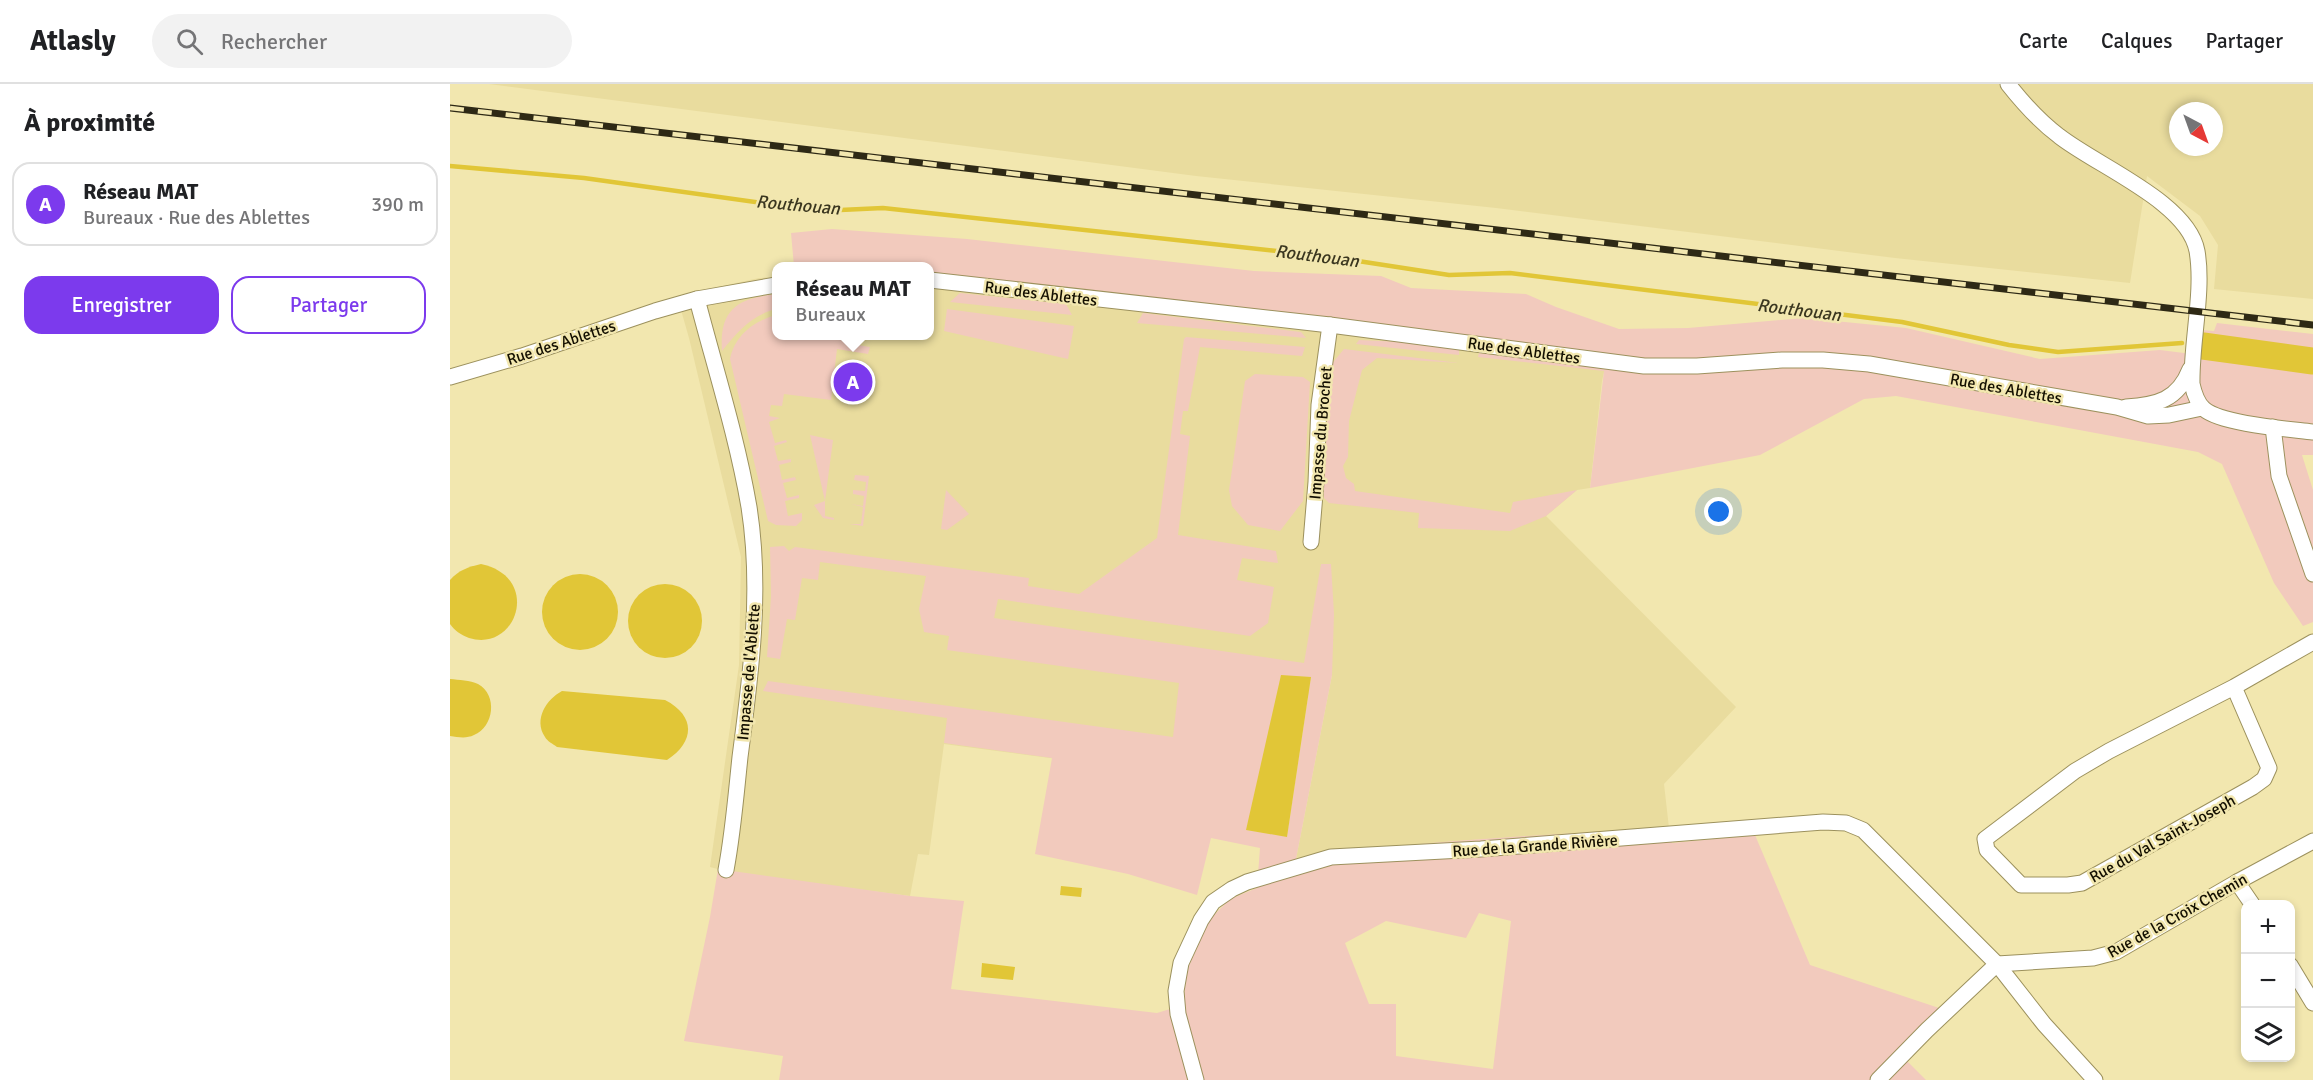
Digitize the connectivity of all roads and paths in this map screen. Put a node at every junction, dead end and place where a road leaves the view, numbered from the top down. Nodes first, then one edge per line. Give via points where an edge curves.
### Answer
1 (2008, 84) edge
2 (934, 280) edge
3 (772, 286) edge
4 (697, 299) junction
5 (1330, 325) junction
6 (2192, 363) junction
7 (450, 377) edge
8 (2117, 407) junction
9 (2202, 408) junction
10 (2273, 428) junction
11 (2313, 432) edge
12 (1311, 542) dead end
13 (2313, 574) edge
14 (2313, 642) edge
15 (2234, 687) junction
16 (2313, 841) edge
17 (726, 870) dead end
18 (2237, 882) junction
19 (2249, 900) edge
20 (1997, 964) junction
21 (2295, 972) edge
22 (2313, 1003) edge
23 (1196, 1080) edge
24 (1878, 1080) edge
25 (2094, 1080) edge

1 - 6 street via 2028,109 2059,136 2160,200 2189,232 2200,267
2 - 5 street, Rue des Ablettes
3 - 4 street, Rue des Ablettes
4 - 7 street, Rue des Ablettes
4 - 17 street, Impasse de l'Ablette via 736,440 753,554 751,673
5 - 8 street, Rue des Ablettes via 1644,366 1782,360 1869,364
5 - 12 street, Impasse du Brochet via 1319,405
6 - 8 street, Rue des Ablettes via 2185,382 2164,400
6 - 9 street via 2192,384
8 - 9 street, Rue des Ablettes via 2148,416
9 - 10 street via 2221,417
10 - 11 street
10 - 13 street via 2279,476
14 - 15 street, Rue du Val Saint-Joseph
15 - 15 street, Rue du Val Saint-Joseph via 2269,768 2264,779 2253,787 2082,883 2021,885 1987,850 1985,839 2075,771
16 - 18 street, Rue de la Croix Chemin
18 - 19 street
18 - 20 street, Rue de la Croix Chemin via 2116,952 2094,958
20 - 23 street, Rue de la Grande Rivière via 1863,830 1846,823 1330,857 1232,889 1213,902 1201,920 1181,963 1176,991 1178,1014
20 - 24 street
20 - 25 street, Rue de la Grande Rivière
21 - 22 street

